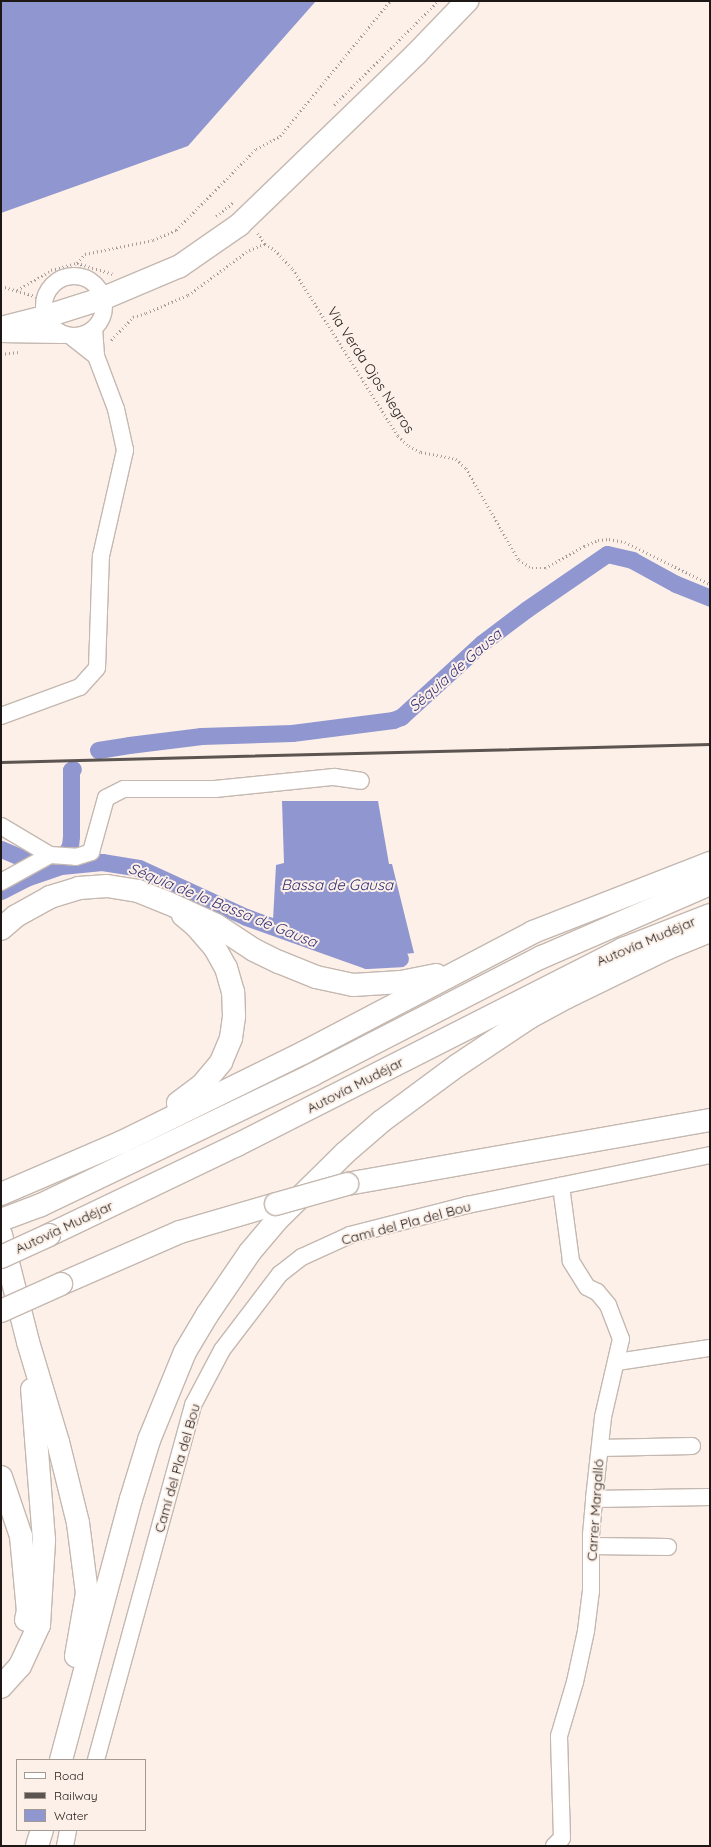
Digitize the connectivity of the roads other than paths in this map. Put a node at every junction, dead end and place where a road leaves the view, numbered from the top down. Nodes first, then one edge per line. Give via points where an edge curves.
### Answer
1 (467, 1) edge
2 (104, 298) junction
3 (44, 308) junction
4 (1, 328) edge
5 (94, 330) junction
6 (1, 334) edge
7 (68, 336) junction
8 (96, 354) junction
9 (1, 716) edge
10 (361, 780) dead end
11 (1, 826) edge
12 (50, 855) junction
13 (710, 863) edge
14 (1, 882) edge
15 (710, 884) edge
16 (168, 903) junction
17 (710, 915) edge
18 (1, 929) edge
19 (710, 931) edge
20 (461, 970) junction
21 (710, 1120) edge
22 (710, 1155) edge
23 (34, 1181) junction
24 (561, 1186) junction
25 (1, 1194) edge
26 (1, 1220) edge
27 (1, 1235) edge
28 (1, 1257) edge
29 (1, 1311) edge
30 (28, 1342) junction
31 (710, 1348) edge
32 (616, 1362) junction
33 (692, 1446) dead end
34 (600, 1448) junction
35 (1, 1477) edge
36 (710, 1497) edge
37 (594, 1499) junction
38 (591, 1546) junction
39 (668, 1547) dead end
40 (20, 1666) junction
41 (1, 1687) edge
42 (60, 1759) edge
43 (60, 1759) edge
44 (96, 1759) edge
45 (42, 1831) edge
46 (68, 1831) edge
47 (37, 1846) edge
48 (65, 1846) edge
49 (554, 1846) edge

1 - 2 main road via 416,54 239,225 180,266
2 - 3 main road
2 - 3 street via 95,284 81,276 65,276 51,285
2 - 5 street via 104,315
3 - 4 main road
3 - 7 street
5 - 7 street
5 - 8 street
6 - 7 street
7 - 8 street
8 - 9 street via 116,409 125,450 101,556 97,668 80,687
10 - 12 street via 334,778 216,789 124,789 106,798 90,852 76,857
11 - 12 street
12 - 14 street
13 - 20 main road via 533,932
15 - 26 main road, Autovía Mudéjar via 542,957 312,1075 41,1205
16 - 18 main road via 138,891 79,888 50,897 16,916
16 - 20 main road via 216,925 254,950 316,977 353,985 401,982
16 - 23 main road via 196,926 215,948 226,968 233,992 234,1016 231,1038 221,1062 202,1086 178,1104
17 - 28 main road, Autovía Mudéjar, bridge via 623,949 237,1145
19 - 42 main road via 668,948 530,1017 458,1064 344,1153 277,1220 250,1252 210,1309 185,1352 149,1440
20 - 23 main road via 296,1056 122,1142
21 - 29 main road, bridge via 347,1184 180,1232
22 - 24 street, Camí del Pla del Bou
23 - 25 main road
24 - 32 street, Carrer Margalló via 571,1261 587,1287 597,1292 608,1305 621,1339
24 - 44 street, Camí del Pla del Bou via 467,1205 350,1235 302,1257 280,1274 222,1350 193,1405
27 - 30 main road
30 - 40 main road via 44,1540 39,1625
30 - 43 main road via 58,1442 78,1523 87,1593
31 - 32 street
32 - 34 street, Carrer Margalló via 603,1417
33 - 34 street
34 - 37 street, Carrer Margalló
35 - 40 main road via 21,1536 28,1611
36 - 37 street
37 - 38 street, Carrer Margalló
38 - 39 street
38 - 49 street, Carrer Margalló via 591,1592 586,1631 575,1682 558,1736 562,1838
40 - 41 main road
45 - 47 main road
46 - 48 street

